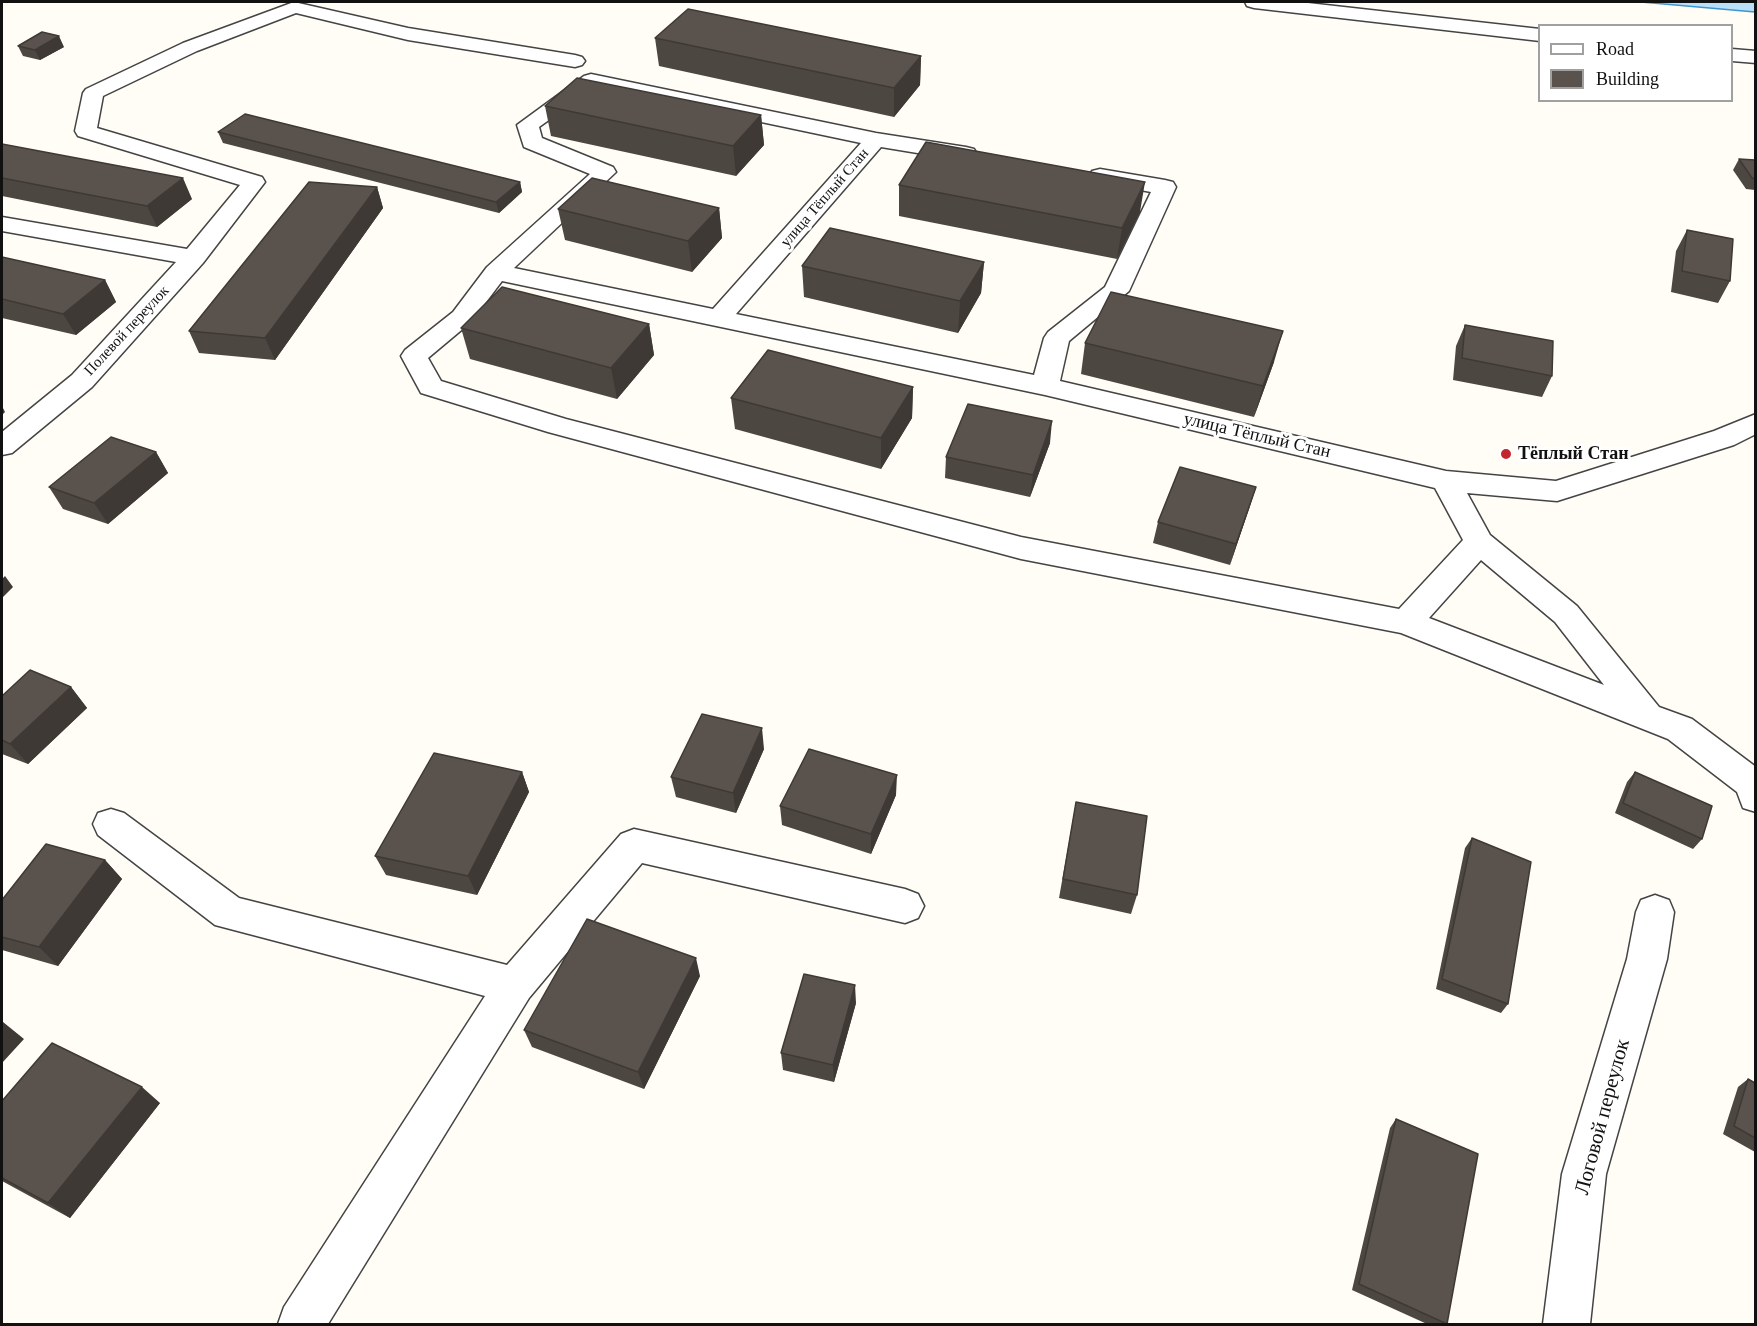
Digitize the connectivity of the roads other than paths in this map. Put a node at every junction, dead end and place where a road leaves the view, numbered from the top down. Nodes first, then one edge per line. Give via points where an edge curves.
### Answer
1 (1254, 2) edge
2 (1538, 35) edge
3 (1733, 55) edge
4 (1755, 57) edge
5 (575, 61) dead end
6 (876, 140) junction
7 (992, 159) edge
8 (1073, 172) edge
9 (2, 224) edge
10 (194, 258) junction
11 (496, 272) junction
12 (718, 319) junction
13 (1045, 386) junction
14 (1755, 423) edge
15 (2, 446) edge
16 (1446, 481) junction
17 (1479, 542) junction
18 (1406, 622) junction
19 (1648, 717) junction
20 (1755, 797) edge
21 (111, 824) dead end
22 (905, 906) dead end
23 (1655, 912) dead end
24 (515, 985) junction
25 (301, 1324) edge
26 (1566, 1324) edge

1 - 2 street
3 - 4 street
5 - 10 street, Полевой переулок via 408,34 295,7 190,48 93,93 86,131 254,182
6 - 7 street
6 - 11 street, улица Тёплый Стан via 591,80 528,126 532,142 605,172
6 - 12 street, улица Тёплый Стан
8 - 13 street via 1165,187 1116,291 1057,338
9 - 10 street
10 - 15 street, Полевой переулок via 82,381
11 - 12 street, улица Тёплый Стан
11 - 18 street via 462,317 414,356 431,387 558,426 1021,548
12 - 13 street, улица Тёплый Стан
13 - 16 street, улица Тёплый Стан
14 - 16 street, улица Тёплый Стан via 1724,438 1557,491
16 - 17 street
17 - 18 street
17 - 19 street via 1566,614
18 - 19 street
19 - 20 street via 1680,729 1752,784
21 - 24 street via 229,913
22 - 24 street via 634,845
23 - 26 street, Логовой переулок via 1647,959 1584,1174
24 - 25 street

